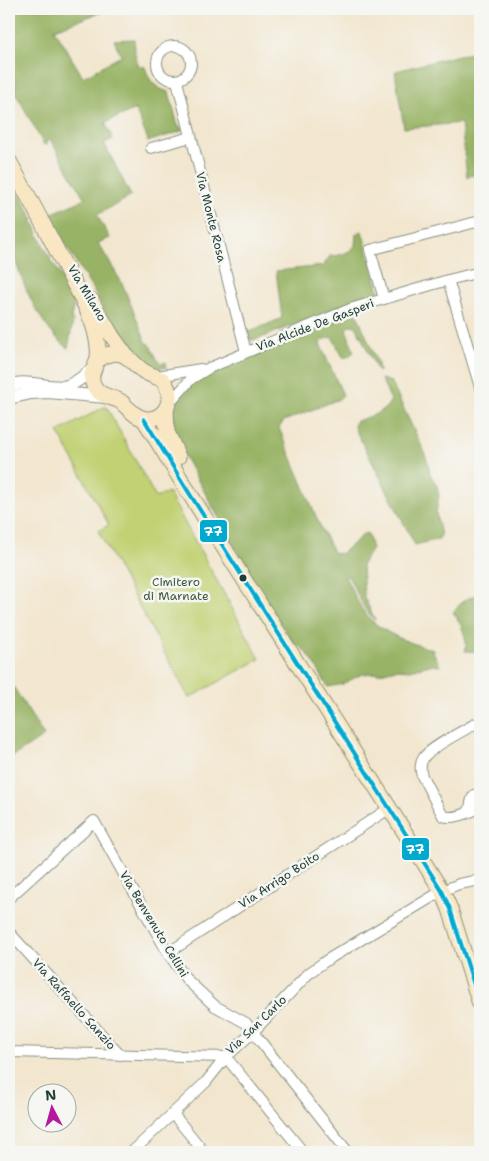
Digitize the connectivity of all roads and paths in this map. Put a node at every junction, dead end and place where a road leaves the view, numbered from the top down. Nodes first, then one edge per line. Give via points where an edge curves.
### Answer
1 (177, 81) dead end
2 (190, 137) junction
3 (151, 148) dead end
4 (9, 161) edge
5 (480, 221) edge
6 (46, 229) junction
7 (480, 272) edge
8 (448, 280) junction
9 (384, 299) junction
10 (246, 352) junction
11 (127, 357) junction
12 (95, 364) junction
13 (209, 368) junction
14 (157, 376) junction
15 (15, 386) edge
16 (480, 387) edge
17 (106, 396) junction
18 (9, 398) edge
19 (168, 407) junction
20 (144, 419) junction
21 (238, 568) junction
22 (480, 725) edge
23 (480, 794) edge
24 (390, 808) junction
25 (480, 808) edge
26 (468, 812) junction
27 (480, 880) edge
28 (442, 891) junction
29 (9, 898) edge
30 (9, 932) edge
31 (168, 952) junction
32 (480, 1004) edge
33 (252, 1032) junction
34 (9, 1052) edge
35 (120, 1054) junction
36 (226, 1056) junction
37 (173, 1114) junction
38 (132, 1152) edge
39 (204, 1152) edge
40 (303, 1152) edge
41 (348, 1152) edge

1 - 2 street, Via Monte Rosa
2 - 3 street
2 - 10 street, Via Monte Rosa
4 - 6 main road, Via Milano
5 - 9 street via 370,250
6 - 11 main road, Via Milano
6 - 12 main road, Via Milano via 92,323 98,343
7 - 8 street, Via Alcide De Gasperi
8 - 9 street, Via Alcide De Gasperi
8 - 16 street
9 - 10 street, Via Alcide De Gasperi via 350,309
10 - 13 street, Via Alcide De Gasperi
11 - 12 main road via 110,354
11 - 14 main road, Via Milano via 140,369
12 - 15 street via 75,382 62,387
12 - 17 main road, Via Milano via 91,375 94,386
13 - 14 street, Via Alcide De Gasperi
13 - 19 street, Via Alcide De Gasperi via 191,379
14 - 19 main road via 166,384 170,395
15 - 17 street
15 - 18 street
17 - 20 main road via 120,401 133,414
19 - 20 main road via 160,416
19 - 21 main road via 167,432 173,447
20 - 21 main road
21 - 24 main road
22 - 26 street via 475,724 429,751 421,762 422,776 443,816
23 - 26 street via 472,797
24 - 28 main road
24 - 31 street, Via Arrigo Boito
25 - 26 street
27 - 28 street, Via San Carlo
28 - 32 main road
28 - 33 street, Via San Carlo via 309,973
29 - 31 street, Via Benvenuto Cellini via 94,822
30 - 35 street, Via Raffaello Sanzio
31 - 33 street, Via Benvenuto Cellini via 187,980 215,1006 246,1023
33 - 36 street, Via San Carlo
33 - 41 street, Via Benvenuto Cellini
34 - 35 street, Via San Carlo
35 - 36 street, Via San Carlo
36 - 37 street via 206,1082
36 - 40 street
37 - 38 street
37 - 39 street

